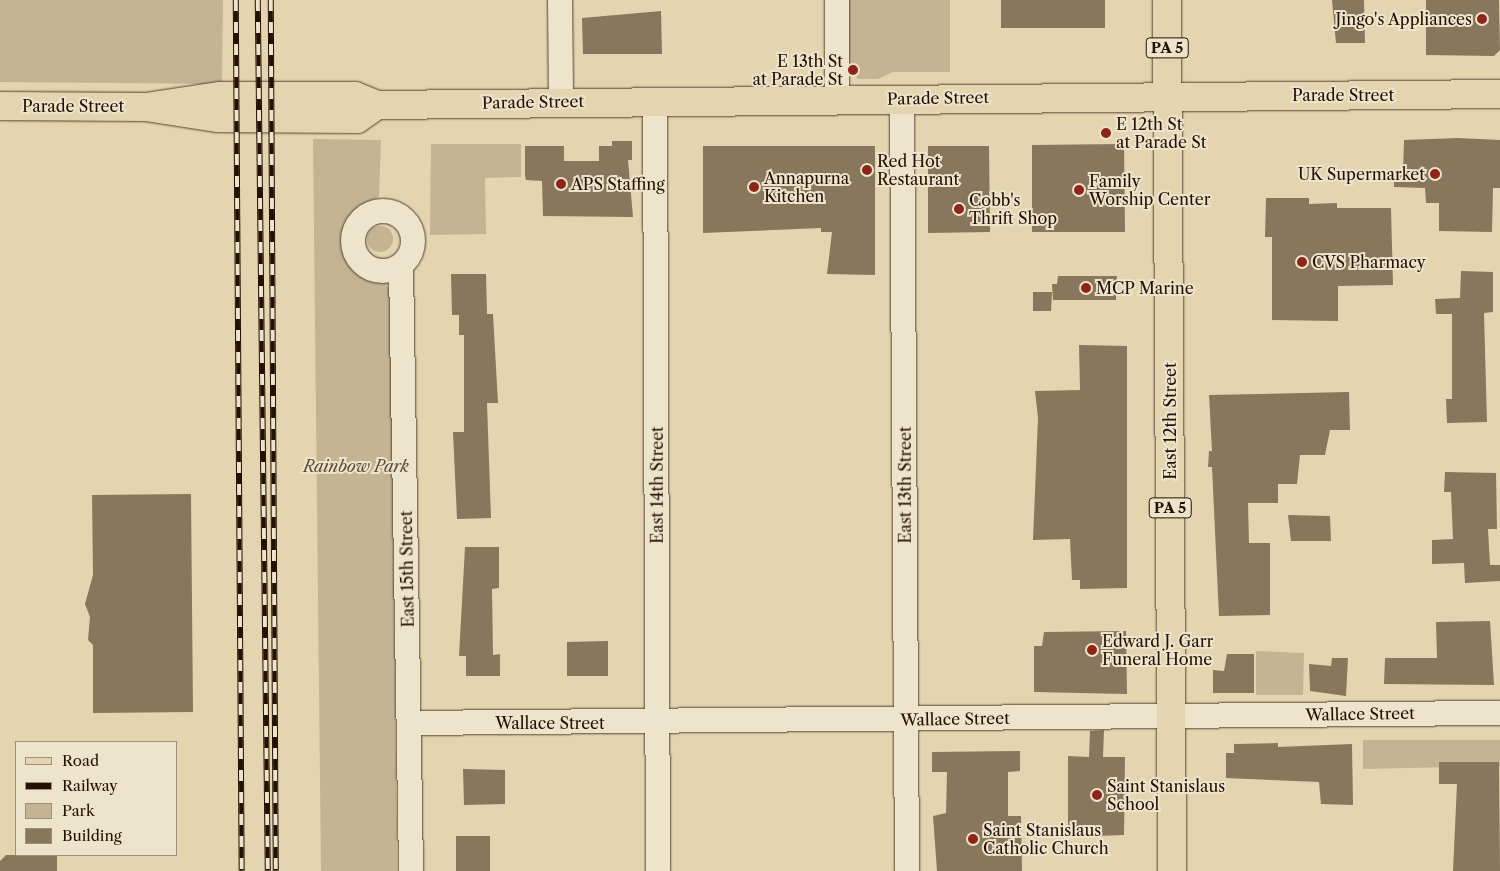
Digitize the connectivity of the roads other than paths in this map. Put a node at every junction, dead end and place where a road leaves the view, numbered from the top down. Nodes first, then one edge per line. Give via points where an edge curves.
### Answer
1 (560, 0) edge
2 (837, 0) edge
3 (1167, 0) edge
4 (1500, 94) edge
5 (1168, 96) junction
6 (837, 98) junction
7 (902, 98) junction
8 (561, 100) junction
9 (656, 100) junction
10 (0, 106) edge
11 (401, 266) dead end
12 (1500, 713) edge
13 (1171, 716) junction
14 (906, 720) junction
15 (657, 722) junction
16 (410, 723) junction
17 (411, 871) edge
18 (658, 871) edge
19 (907, 871) edge
20 (1172, 871) edge

1 - 8 street
2 - 6 street
3 - 5 main road, East 12th Street / PA 5
4 - 5 main road, Parade Street
5 - 7 main road, Parade Street
5 - 13 main road, East 12th Street / PA 5
6 - 7 main road, Parade Street
6 - 9 main road, Parade Street
7 - 14 street, East 13th Street
8 - 9 main road, Parade Street
8 - 10 main road, Parade Street via 377,106 357,119 218,118 146,107
9 - 15 street, East 14th Street
11 - 16 street, East 15th Street
12 - 13 street, Wallace Street
13 - 14 street, Wallace Street
13 - 20 main road, East 12th Street / PA 5
14 - 15 street, Wallace Street
14 - 19 street, East 13th Street
15 - 16 street, Wallace Street
15 - 18 street, East 14th Street
16 - 17 street, East 15th Street

